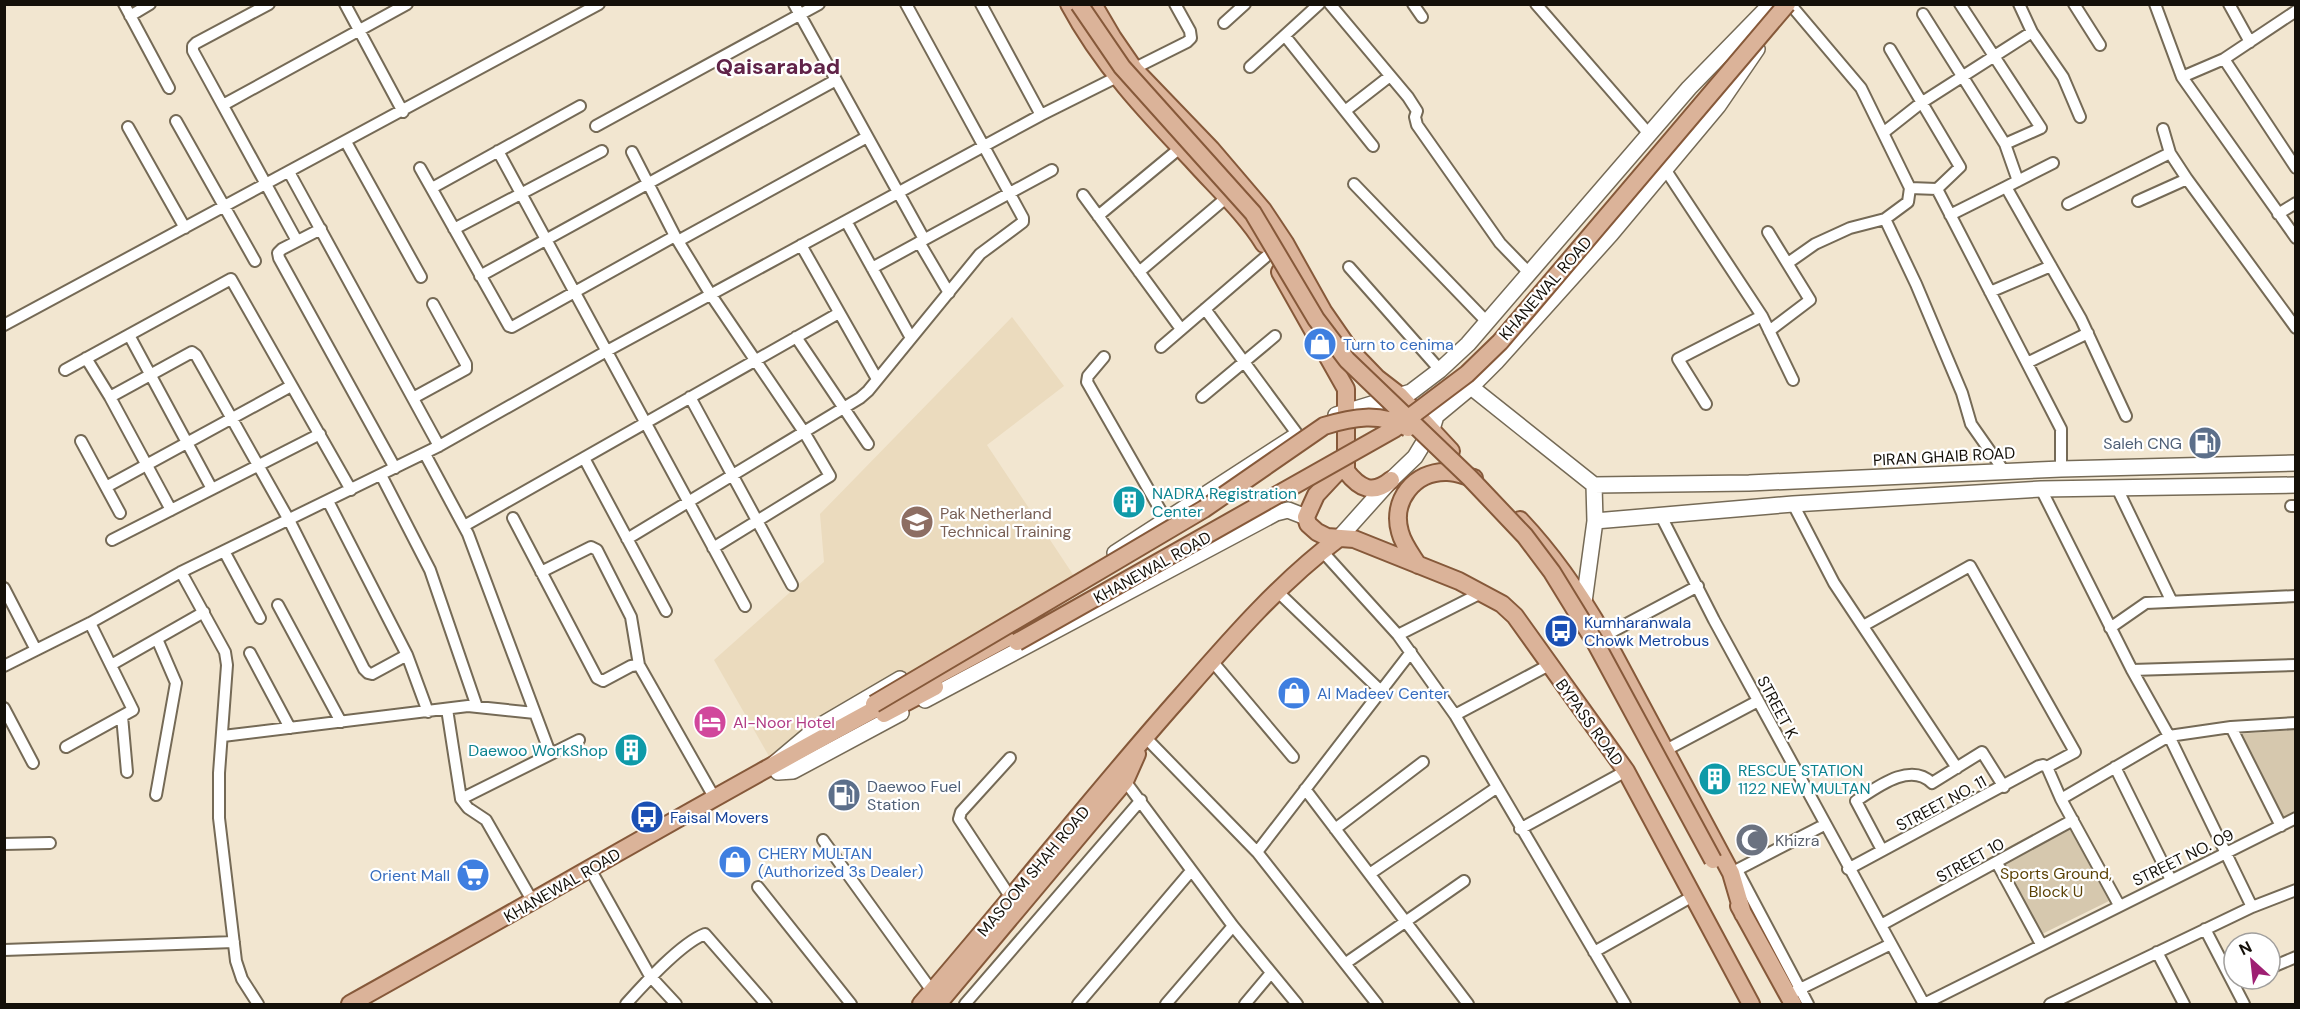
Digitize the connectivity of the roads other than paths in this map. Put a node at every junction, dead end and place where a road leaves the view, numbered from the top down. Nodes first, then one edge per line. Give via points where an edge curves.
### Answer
1 (124, 4) edge
2 (150, 4) edge
3 (269, 4) edge
4 (345, 4) edge
5 (407, 4) edge
6 (599, 4) edge
7 (794, 4) edge
8 (819, 4) edge
9 (906, 4) edge
10 (981, 4) edge
11 (1069, 4) edge
12 (1079, 4) edge
13 (1093, 4) edge
14 (1175, 4) edge
15 (1245, 4) edge
16 (1319, 4) edge
17 (1330, 4) edge
18 (1413, 4) edge
19 (1536, 4) edge
20 (1771, 4) edge
21 (1788, 4) edge
22 (1960, 4) edge
23 (2019, 4) edge
24 (2074, 4) edge
25 (2155, 4) edge
26 (2229, 4) edge
27 (2295, 11) edge
28 (1923, 14) dead end
29 (800, 15) junction
30 (130, 16) junction
31 (1422, 18) dead end
32 (1224, 23) dead end
33 (359, 31) junction
34 (2032, 32) junction
35 (1285, 36) junction
36 (2250, 42) junction
37 (2100, 45) dead end
38 (1890, 49) dead end
39 (1994, 57) junction
40 (2224, 59) junction
41 (1250, 67) dead end
42 (1135, 70) junction
43 (1390, 76) junction
44 (1116, 77) junction
45 (2182, 77) junction
46 (1963, 78) junction
47 (836, 80) junction
48 (169, 88) dead end
49 (1921, 103) junction
50 (223, 105) junction
51 (580, 106) dead end
52 (403, 111) junction
53 (1345, 111) junction
54 (1041, 115) junction
55 (2080, 117) dead end
56 (176, 121) dead end
57 (596, 126) dead end
58 (128, 127) dead end
59 (2163, 129) dead end
60 (1883, 133) junction
61 (1649, 134) junction
62 (867, 137) junction
63 (346, 142) junction
64 (2005, 144) junction
65 (1373, 146) dead end
66 (983, 147) junction
67 (1180, 148) junction
68 (498, 151) junction
69 (602, 151) dead end
70 (632, 152) dead end
71 (2170, 153) junction
72 (2053, 163) dead end
73 (420, 168) dead end
74 (2295, 168) edge
75 (1052, 170) dead end
76 (1665, 170) junction
77 (289, 172) junction
78 (2187, 179) junction
79 (2018, 181) junction
80 (648, 183) junction
81 (1354, 184) dead end
82 (266, 185) junction
83 (2006, 187) junction
84 (432, 188) junction
85 (1910, 188) junction
86 (1937, 189) junction
87 (1009, 193) junction
88 (521, 194) junction
89 (898, 194) junction
90 (1083, 195) dead end
91 (1226, 198) junction
92 (2138, 201) dead end
93 (2295, 203) edge
94 (2068, 204) dead end
95 (225, 207) junction
96 (2278, 214) junction
97 (1950, 215) junction
98 (1098, 216) junction
99 (1885, 219) junction
100 (846, 221) junction
101 (185, 228) junction
102 (454, 229) junction
103 (321, 230) junction
104 (1768, 232) dead end
105 (677, 238) junction
106 (2295, 238) edge
107 (545, 240) junction
108 (922, 240) junction
109 (297, 241) junction
110 (801, 245) junction
111 (1269, 254) junction
112 (255, 261) dead end
113 (1788, 264) junction
114 (2051, 266) junction
115 (1349, 267) dead end
116 (872, 268) junction
117 (1139, 272) junction
118 (1530, 274) junction
119 (480, 276) junction
120 (421, 277) dead end
121 (573, 292) junction
122 (1990, 292) junction
123 (949, 293) junction
124 (711, 295) junction
125 (433, 304) dead end
126 (1205, 309) junction
127 (839, 313) junction
128 (1762, 316) junction
129 (1487, 322) junction
130 (4, 325) edge
131 (2295, 328) edge
132 (1181, 329) junction
133 (1769, 331) junction
134 (2088, 333) junction
135 (129, 335) junction
136 (1275, 336) dead end
137 (796, 337) junction
138 (911, 338) junction
139 (1468, 344) junction
140 (1161, 347) dead end
141 (605, 352) junction
142 (1104, 357) dead end
143 (86, 358) junction
144 (755, 360) junction
145 (1243, 363) junction
146 (2027, 363) junction
147 (1490, 369) junction
148 (65, 370) dead end
149 (1440, 370) junction
150 (150, 375) junction
151 (877, 379) junction
152 (1792, 380) dead end
153 (291, 386) junction
154 (1471, 387) junction
155 (1398, 395) junction
156 (110, 397) junction
157 (690, 397) junction
158 (1202, 397) dead end
159 (413, 398) junction
160 (1706, 404) dead end
161 (843, 408) junction
162 (1347, 412) junction
163 (2126, 416) dead end
164 (231, 418) junction
165 (644, 423) junction
166 (1432, 429) junction
167 (804, 432) junction
168 (320, 434) junction
169 (1298, 435) junction
170 (81, 441) dead end
171 (187, 442) junction
172 (868, 444) dead end
173 (440, 446) junction
174 (1437, 446) junction
175 (424, 454) junction
176 (584, 458) junction
177 (2295, 463) edge
178 (146, 464) junction
179 (1345, 464) junction
180 (258, 465) junction
181 (2229, 465) junction
182 (395, 468) junction
183 (2061, 469) junction
184 (2008, 471) junction
185 (381, 475) junction
186 (732, 475) junction
187 (1870, 477) junction
188 (1391, 480) junction
189 (1480, 480) junction
190 (1712, 483) junction
191 (1594, 485) junction
192 (2295, 485) edge
193 (106, 486) junction
194 (2231, 487) junction
195 (2117, 488) junction
196 (212, 489) junction
197 (351, 489) junction
198 (2041, 489) junction
199 (2011, 491) junction
200 (1870, 499) junction
201 (328, 501) junction
202 (688, 502) junction
203 (1793, 504) junction
204 (171, 510) junction
205 (1712, 511) junction
206 (120, 513) dead end
207 (1661, 516) junction
208 (1306, 517) junction
209 (513, 518) dead end
210 (289, 520) junction
211 (757, 520) junction
212 (1166, 520) junction
213 (1595, 521) junction
214 (464, 526) junction
215 (1339, 538) junction
216 (627, 539) junction
217 (112, 540) dead end
218 (713, 548) junction
219 (224, 551) junction
220 (1322, 551) junction
221 (1418, 565) junction
222 (181, 572) junction
223 (541, 572) junction
224 (792, 585) dead end
225 (1698, 586) junction
226 (4, 588) edge
227 (1278, 592) junction
228 (1483, 592) junction
229 (2295, 596) edge
230 (2171, 600) junction
231 (1584, 602) junction
232 (278, 605) dead end
233 (745, 606) dead end
234 (666, 611) dead end
235 (204, 612) junction
236 (260, 618) dead end
237 (90, 623) junction
238 (1863, 626) junction
239 (2110, 628) junction
240 (1398, 635) junction
241 (1604, 636) junction
242 (157, 639) junction
243 (36, 650) junction
244 (1411, 652) junction
245 (250, 653) dead end
246 (407, 655) junction
247 (1212, 661) junction
248 (111, 665) junction
249 (639, 665) junction
250 (1549, 665) junction
251 (2295, 665) edge
252 (4, 666) edge
253 (2132, 670) junction
254 (1381, 691) junction
255 (1758, 701) junction
256 (477, 707) junction
257 (4, 708) edge
258 (447, 709) junction
259 (428, 712) junction
260 (535, 712) junction
261 (1455, 715) junction
262 (122, 716) junction
263 (341, 722) junction
264 (2295, 723) edge
265 (2231, 727) junction
266 (290, 728) junction
267 (223, 736) junction
268 (2169, 736) junction
269 (1145, 737) junction
270 (579, 740) dead end
271 (814, 742) junction
272 (66, 747) dead end
273 (1666, 750) junction
274 (550, 753) junction
275 (1293, 757) dead end
276 (1010, 758) dead end
277 (1424, 762) dead end
278 (33, 763) dead end
279 (2047, 767) junction
280 (2115, 767) junction
281 (776, 768) junction
282 (1957, 768) junction
283 (1626, 771) junction
284 (127, 772) dead end
285 (1125, 782) junction
286 (2004, 786) junction
287 (1496, 788) junction
288 (1305, 789) junction
289 (156, 795) dead end
290 (714, 797) junction
291 (461, 799) junction
292 (2061, 799) junction
293 (1141, 800) junction
294 (2295, 818) edge
295 (2073, 820) junction
296 (1824, 825) junction
297 (2281, 826) junction
298 (1335, 829) junction
299 (1520, 829) junction
300 (823, 840) dead end
301 (50, 843) dead end
302 (4, 844) edge
303 (1882, 850) junction
304 (1257, 852) junction
305 (2226, 852) junction
306 (1996, 863) junction
307 (1848, 869) junction
308 (1191, 871) junction
309 (1734, 872) junction
310 (1371, 873) junction
311 (594, 876) junction
312 (2171, 880) junction
313 (1464, 881) dead end
314 (758, 887) dead end
315 (2295, 890) edge
316 (1693, 896) junction
317 (1011, 898) junction
318 (533, 902) junction
319 (2119, 905) junction
320 (2252, 907) junction
321 (1743, 914) junction
322 (1406, 922) junction
323 (1881, 925) junction
324 (1233, 926) junction
325 (2205, 929) junction
326 (234, 942) junction
327 (1891, 944) junction
328 (2041, 945) junction
329 (4, 950) edge
330 (1594, 952) junction
331 (2157, 952) junction
332 (2222, 957) edge
333 (1346, 963) junction
334 (1271, 973) junction
335 (650, 976) junction
336 (1794, 996) edge
337 (935, 998) edge
338 (1924, 1004) edge
339 (258, 1005) edge
340 (350, 1005) edge
341 (367, 1005) edge
342 (626, 1005) edge
343 (676, 1005) edge
344 (766, 1005) edge
345 (851, 1005) edge
346 (921, 1005) edge
347 (965, 1005) edge
348 (1078, 1005) edge
349 (1167, 1005) edge
350 (1245, 1005) edge
351 (1297, 1005) edge
352 (1377, 1005) edge
353 (1468, 1005) edge
354 (1625, 1005) edge
355 (1751, 1005) edge
356 (1808, 1005) edge
357 (2050, 1005) edge
358 (2184, 1005) edge

1 - 30 street
2 - 30 street
3 - 50 street via 193,46
4 - 33 street
5 - 33 street
6 - 52 street
7 - 29 street
8 - 29 street
9 - 66 street
10 - 54 street
11 - 44 main road
12 - 174 main road, bridge via 1122,67 1253,213 1316,319 1347,360
13 - 42 main road
14 - 42 street via 1191,38
15 - 32 street
16 - 35 street
17 - 43 street
18 - 31 street
19 - 61 street
20 - 61 street, KHANEWAL ROAD
20 - 271 main road, KHANEWAL ROAD, bridge via 1506,324 1447,381 1385,424 1043,618
21 - 60 street via 1861,88
21 - 76 street via 1718,106
21 - 281 main road, KHANEWAL ROAD, bridge via 1507,333 1467,374 1394,429 1017,642
22 - 39 street
23 - 34 street
24 - 37 street
25 - 45 street
26 - 36 street
27 - 36 street
28 - 46 street
29 - 47 street
29 - 57 street
30 - 48 street
33 - 50 street
33 - 52 street
34 - 39 street
34 - 55 street via 2063,76
35 - 41 street
35 - 53 street
36 - 40 street
38 - 49 street
39 - 46 street
39 - 64 street via 2041,128
40 - 45 street
40 - 74 street
42 - 44 street
42 - 155 main road via 1249,192 1285,243 1334,330 1369,370
43 - 53 street
43 - 118 street via 1417,111 1417,125 1500,243
44 - 54 street
44 - 67 main road
45 - 96 street
46 - 49 street
46 - 64 street
47 - 62 street
47 - 80 street
49 - 60 street
49 - 86 street via 1960,167
50 - 82 street
51 - 68 street
52 - 63 street
53 - 65 street
54 - 66 street
56 - 95 street
58 - 101 street
59 - 71 street
60 - 85 street
61 - 118 street, KHANEWAL ROAD
62 - 89 street
62 - 105 street
63 - 77 street
63 - 120 street
64 - 79 street
66 - 87 street
66 - 89 street
67 - 91 main road
67 - 98 street
68 - 84 street
68 - 88 street
69 - 88 street
70 - 80 street
71 - 78 street
71 - 94 street
72 - 79 street
73 - 84 street
75 - 87 street
76 - 128 street
76 - 147 street
77 - 82 street
77 - 103 street
78 - 92 street
78 - 131 street
79 - 83 street
80 - 105 street
80 - 107 street
81 - 129 street
82 - 95 street
82 - 109 street
83 - 97 street
83 - 114 street
84 - 102 street
85 - 86 street
85 - 99 street via 1908,202
86 - 97 street
87 - 108 street
87 - 123 street via 1023,222 980,254
88 - 102 street
88 - 107 street
89 - 100 street
89 - 108 street
90 - 98 street
91 - 111 main road via 1256,232
91 - 117 street
93 - 96 street
95 - 101 street
95 - 112 street
96 - 106 street
97 - 122 street
98 - 117 street
99 - 113 street via 1850,228 1815,244
99 - 184 street via 1962,393 1971,424
100 - 110 street
100 - 116 street
101 - 130 street
102 - 119 street
103 - 109 street
103 - 159 street
104 - 113 street
105 - 121 street
105 - 124 street
107 - 119 street
107 - 121 street
108 - 116 street
108 - 123 street
109 - 182 street via 282,249 279,258
110 - 124 street
110 - 127 street
111 - 126 street
111 - 162 main road via 1339,373 1346,389
113 - 133 street via 1810,300
114 - 122 street
114 - 134 street
115 - 149 street
116 - 138 street
117 - 132 street
118 - 129 street, KHANEWAL ROAD
119 - 121 street via 512,327
121 - 141 street
122 - 146 street
123 - 138 street
124 - 141 street
124 - 144 street
125 - 159 street via 466,369
126 - 132 street
126 - 145 street
127 - 137 street
127 - 151 street
128 - 133 street
128 - 160 street via 1678,359
129 - 139 street, KHANEWAL ROAD
132 - 140 street
133 - 152 street
134 - 146 street
134 - 163 street
135 - 143 street
135 - 150 street
135 - 153 street via 231,279
136 - 145 street
137 - 144 street
137 - 161 street
138 - 151 street
139 - 147 street via 1488,336 1496,340 1498,356
139 - 149 street, KHANEWAL ROAD
141 - 165 street
141 - 173 street
142 - 212 street via 1087,382
143 - 148 street
143 - 156 street
144 - 157 street
144 - 167 street
145 - 158 street
145 - 169 street
146 - 183 street via 2061,429
147 - 154 street
149 - 155 street, KHANEWAL ROAD via 1422,385
150 - 156 street
150 - 164 street via 192,352
150 - 171 street
151 - 161 street via 860,398
153 - 164 street
153 - 168 street
154 - 166 street via 1436,416
154 - 191 street
155 - 162 street, KHANEWAL ROAD
155 - 166 main road
156 - 178 street
157 - 165 street
157 - 186 street
159 - 173 street
161 - 167 street
161 - 172 street
162 - 169 street, KHANEWAL ROAD via 1318,422
162 - 179 main road
164 - 171 street
164 - 180 street
165 - 176 street
165 - 202 street
166 - 188 street via 1415,457
166 - 189 main road
167 - 186 street
167 - 211 street via 830,476
168 - 180 street
168 - 197 street
169 - 212 street, KHANEWAL ROAD
170 - 193 street
171 - 178 street
171 - 196 street
173 - 175 street
174 - 271 main road, bridge via 1380,417 1346,419 1324,426 1204,508
174 - 321 main road, bridge via 1526,536 1552,572 1595,642
175 - 182 street
175 - 214 street
176 - 214 street
176 - 216 street
177 - 181 street, PIRAN GHAIB ROAD
178 - 193 street
178 - 204 street
179 - 188 main road via 1346,471 1364,488 1383,486
179 - 208 main road via 1316,495
180 - 196 street
180 - 210 street
181 - 183 street, PIRAN GHAIB ROAD
181 - 194 street
182 - 185 street
183 - 184 street, PIRAN GHAIB ROAD
184 - 187 street, PIRAN GHAIB ROAD
184 - 199 street
185 - 197 street
185 - 256 street via 430,570
186 - 202 street
186 - 211 street
187 - 190 street, PIRAN GHAIB ROAD
187 - 200 street
188 - 215 street
189 - 221 main road via 1445,472 1418,480 1407,489 1400,501 1400,530
189 - 231 main road via 1536,537
190 - 191 street, PIRAN GHAIB ROAD
190 - 205 street
191 - 213 street
192 - 194 street
193 - 206 street
194 - 195 street
195 - 198 street
195 - 230 street
196 - 204 street
197 - 201 street
198 - 199 street
198 - 239 street
199 - 200 street
200 - 203 street
201 - 210 street
201 - 246 street
202 - 216 street
202 - 218 street
203 - 205 street
203 - 238 street via 1834,583
204 - 217 street
205 - 207 street
207 - 213 street
207 - 225 street, STREET K
208 - 215 main road, BYPASS ROAD via 1317,532
208 - 281 street via 1288,510 1276,513 794,771
209 - 223 street
210 - 219 street
210 - 246 street via 368,674
211 - 218 street
211 - 224 street
212 - 281 street, KHANEWAL ROAD via 818,727
213 - 231 street
214 - 260 street
215 - 220 main road, MASOOM SHAH ROAD
215 - 221 main road, BYPASS ROAD via 1354,539
216 - 234 street
218 - 233 street
219 - 222 street
219 - 236 street
220 - 227 main road, MASOOM SHAH ROAD
220 - 240 street
221 - 228 main road, BYPASS ROAD
222 - 235 street
222 - 237 street
223 - 249 street via 599,680
223 - 249 street via 591,547 597,550 628,608
225 - 241 street
225 - 255 street, STREET K
226 - 243 street
227 - 247 main road, MASOOM SHAH ROAD
227 - 254 street
228 - 240 street
228 - 250 main road, BYPASS ROAD via 1515,616
229 - 230 street
230 - 239 street via 2146,603
231 - 241 main road
232 - 263 street
235 - 242 street
235 - 267 street via 226,658
237 - 243 street
237 - 248 street
238 - 279 street, STREET NO. 11 via 1970,566 2075,752
238 - 282 street
239 - 253 street
240 - 244 street
241 - 273 main road
242 - 248 street
242 - 289 street via 176,683
243 - 252 street
244 - 254 street
244 - 261 street
245 - 266 street
246 - 259 street
247 - 269 main road, MASOOM SHAH ROAD
247 - 275 street
248 - 262 street via 133,706
249 - 290 street
250 - 261 street
250 - 283 main road, BYPASS ROAD
251 - 253 street
253 - 268 street
254 - 288 street
255 - 273 street
255 - 296 street, STREET K
256 - 258 street
256 - 260 street
257 - 278 street
258 - 259 street
258 - 291 street
259 - 263 street
260 - 274 street
261 - 287 street
262 - 272 street
262 - 284 street
263 - 266 street
264 - 265 street
265 - 268 street
265 - 297 street
266 - 267 street
267 - 326 street via 219,818
268 - 280 street
268 - 305 street
269 - 285 main road, MASOOM SHAH ROAD
269 - 304 street
269 - 317 main road, MASOOM SHAH ROAD
270 - 274 street
271 - 281 main road, KHANEWAL ROAD
273 - 309 main road
274 - 291 street
276 - 317 street via 959,819
277 - 298 street
279 - 286 street, STREET NO. 11 via 2039,766
279 - 292 street
280 - 292 street
280 - 312 street
281 - 290 main road, KHANEWAL ROAD
281 - 311 main road, KHANEWAL ROAD
282 - 286 street via 1982,752
282 - 303 street via 1932,783 1916,776 1894,778 1856,801
283 - 299 street
283 - 316 main road, BYPASS ROAD
285 - 293 street
285 - 337 main road, MASOOM SHAH ROAD
286 - 303 street, STREET NO. 11
287 - 299 street
287 - 310 street
288 - 298 street
288 - 304 street
290 - 318 main road, KHANEWAL ROAD
291 - 318 street via 486,820
292 - 295 street
293 - 308 street
293 - 347 street
294 - 297 street, STREET NO. 09
295 - 306 street, STREET 10
295 - 319 street
296 - 307 street, STREET K
296 - 309 street
297 - 305 street, STREET NO. 09
298 - 310 street
299 - 330 street
300 - 337 street
301 - 302 street
303 - 307 street, STREET NO. 11
304 - 333 street
305 - 312 street, STREET NO. 09
305 - 320 street
306 - 323 street, STREET 10
306 - 328 street
307 - 323 street, STREET K
308 - 324 street
308 - 348 street
309 - 321 main road
309 - 336 street
310 - 322 street
311 - 335 street
311 - 341 main road, KHANEWAL ROAD
312 - 319 street, STREET NO. 09
313 - 322 street
314 - 345 street
315 - 320 street
316 - 330 street
316 - 355 main road, BYPASS ROAD
317 - 337 main road, MASOOM SHAH ROAD
318 - 340 main road, KHANEWAL ROAD
319 - 328 street, STREET NO. 09
320 - 325 street
321 - 336 main road
322 - 333 street
322 - 353 street
323 - 327 street, STREET K
324 - 334 street
324 - 349 street
325 - 331 street
325 - 332 street
326 - 329 street
326 - 339 street via 237,969
327 - 336 street
327 - 338 street, STREET K
328 - 338 street, STREET NO. 09
330 - 354 street
331 - 357 street
331 - 358 street
333 - 352 street
334 - 350 street
334 - 351 street
335 - 342 street
335 - 343 street
335 - 344 street via 705,934
336 - 356 street
337 - 346 main road, MASOOM SHAH ROAD

